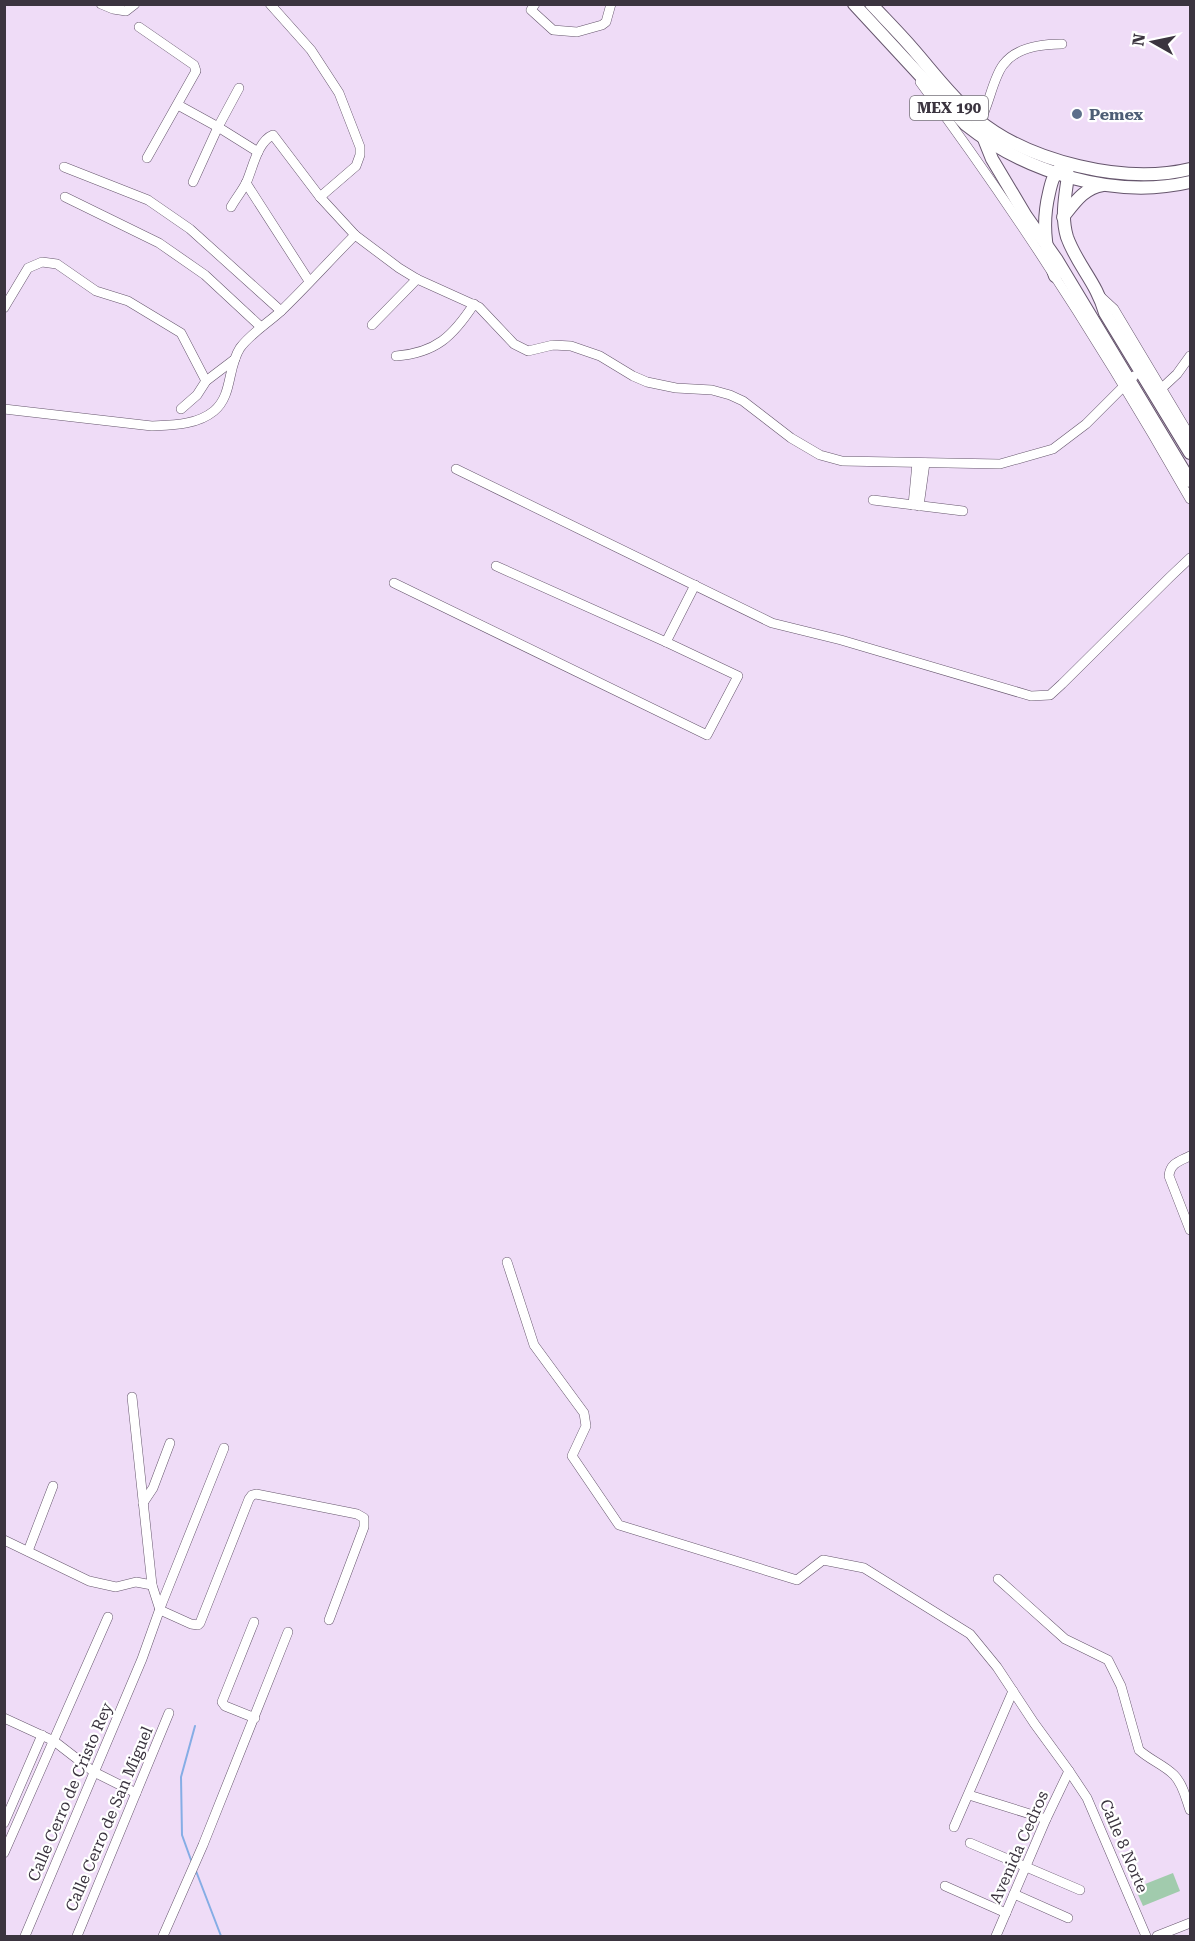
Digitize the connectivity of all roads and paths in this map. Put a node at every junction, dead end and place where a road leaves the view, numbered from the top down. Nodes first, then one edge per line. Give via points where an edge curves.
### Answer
1 (101, 4) edge
2 (135, 4) edge
3 (270, 4) edge
4 (535, 4) edge
5 (611, 4) edge
6 (854, 4) edge
7 (869, 9) edge
8 (139, 27) dead end
9 (1062, 44) dead end
10 (897, 51) junction
11 (239, 88) dead end
12 (178, 105) junction
13 (980, 121) junction
14 (218, 127) junction
15 (984, 139) junction
16 (258, 152) junction
17 (147, 158) dead end
18 (64, 167) dead end
19 (1064, 168) junction
20 (1191, 169) edge
21 (193, 182) dead end
22 (1191, 182) edge
23 (246, 183) junction
24 (1110, 185) junction
25 (65, 197) dead end
26 (320, 197) junction
27 (231, 207) dead end
28 (1064, 217) junction
29 (355, 235) junction
30 (1046, 243) junction
31 (1055, 276) junction
32 (417, 279) junction
33 (309, 281) junction
34 (1101, 297) junction
35 (474, 304) junction
36 (4, 308) edge
37 (281, 310) junction
38 (372, 325) dead end
39 (261, 327) junction
40 (396, 356) dead end
41 (1191, 356) edge
42 (235, 359) junction
43 (1140, 370) junction
44 (206, 381) junction
45 (1127, 382) junction
46 (1162, 388) junction
47 (4, 409) edge
48 (181, 409) dead end
49 (1191, 436) edge
50 (1191, 453) edge
51 (921, 463) junction
52 (456, 469) dead end
53 (1191, 481) edge
54 (1191, 499) edge
55 (873, 500) dead end
56 (916, 506) junction
57 (963, 511) dead end
58 (1191, 558) edge
59 (496, 566) dead end
60 (394, 583) dead end
61 (695, 585) junction
62 (666, 642) junction
63 (1191, 1156) edge
64 (1190, 1228) edge
65 (507, 1262) dead end
66 (132, 1397) dead end
67 (170, 1443) dead end
68 (224, 1448) dead end
69 (53, 1486) dead end
70 (143, 1503) junction
71 (4, 1540) edge
72 (28, 1551) junction
73 (998, 1579) dead end
74 (152, 1585) junction
75 (160, 1610) junction
76 (108, 1617) dead end
77 (329, 1620) dead end
78 (255, 1622) dead end
79 (288, 1632) dead end
80 (1013, 1691) junction
81 (169, 1713) dead end
82 (4, 1718) edge
83 (255, 1718) junction
84 (42, 1735) junction
85 (54, 1741) junction
86 (1069, 1771) junction
87 (94, 1772) junction
88 (136, 1793) junction
89 (969, 1795) junction
90 (1191, 1810) edge
91 (1046, 1819) junction
92 (4, 1823) edge
93 (954, 1827) dead end
94 (970, 1843) dead end
95 (4, 1853) edge
96 (1025, 1866) junction
97 (945, 1886) dead end
98 (1080, 1890) dead end
99 (1014, 1894) junction
100 (1006, 1913) junction
101 (1068, 1918) dead end
102 (1191, 1923) edge
103 (25, 1936) edge
104 (77, 1936) edge
105 (163, 1936) edge
106 (996, 1936) edge
107 (1146, 1936) edge
108 (1157, 1936) edge

1 - 2 street via 126,10
3 - 26 street via 311,50 339,93 360,147 356,166
4 - 5 street via 531,10 553,30 577,32 606,22
6 - 7 main road, MEX 190
7 - 10 main road, MEX 190
7 - 13 main road, MEX 190 via 912,48
8 - 12 street via 194,65 196,71
9 - 13 street via 1018,52 1003,65
10 - 15 main road, MEX 190
10 - 31 street via 969,148
11 - 14 street
12 - 14 street
12 - 17 street
13 - 19 main road, MEX 190
14 - 16 street
14 - 21 street
15 - 19 main road, MEX 190 via 1015,155
15 - 30 main road via 992,159
16 - 23 street
16 - 26 street via 273,135
18 - 37 street via 148,200 190,229
19 - 20 main road, MEX 190 via 1127,175
19 - 24 main road, MEX 190
19 - 28 main road
19 - 30 main road via 1046,211
22 - 24 main road, MEX 190 via 1152,188
23 - 27 street
23 - 33 street
24 - 28 main road via 1088,190
25 - 39 street via 159,243 205,275
26 - 29 street
28 - 34 main road via 1072,249
29 - 32 street
29 - 33 street
30 - 31 main road
30 - 45 main road
31 - 45 street
32 - 35 street
32 - 38 street
33 - 37 street
34 - 43 main road via 1105,314
34 - 46 street via 1114,309
35 - 40 street via 446,339 429,350
35 - 51 street via 514,344 528,351 553,345 571,346 600,356 647,382 730,394 820,455 842,461
36 - 44 street via 28,268 42,262 57,264 96,291 128,301 181,333
37 - 39 street
39 - 42 street
41 - 46 street
42 - 44 street
42 - 47 street via 228,391 216,409 193,421 152,426
43 - 45 street
43 - 50 main road
44 - 48 street
45 - 51 street via 1086,424 1053,449 1000,464
45 - 53 main road
45 - 54 street
46 - 49 street
51 - 56 street
52 - 61 street
55 - 56 street
56 - 57 street
58 - 61 street via 1050,695 1031,696 772,623
59 - 62 street
60 - 62 street via 707,735 738,676
61 - 62 street
63 - 64 street via 1169,1169
65 - 80 street, Calle 8 Norte via 534,1345 584,1413 586,1426 572,1456 619,1525 796,1580 823,1560 864,1568 970,1634
66 - 70 street
67 - 70 street
68 - 75 street, Calle Cerro de Cristo Rey
69 - 72 street
70 - 74 street
71 - 72 street
72 - 74 street via 89,1581 116,1587 136,1582
73 - 90 street via 1065,1639 1108,1660 1121,1686 1139,1750 1179,1780
74 - 75 street
75 - 77 street via 195,1625 200,1623 249,1499 256,1494 364,1518
75 - 87 street, Calle Cerro de Cristo Rey
76 - 85 street
78 - 83 street via 222,1702
79 - 83 street
80 - 86 street, Calle 8 Norte
80 - 89 street
81 - 88 street, Calle Cerro de San Miguel
82 - 84 street
83 - 105 street
84 - 85 street
84 - 92 street
85 - 87 street
85 - 95 street
86 - 91 street, Avenida Cedros
86 - 107 street, Calle 8 Norte via 1087,1798
87 - 88 street
87 - 103 street, Calle Cerro de Cristo Rey
88 - 104 street, Calle Cerro de San Miguel
89 - 91 street
89 - 93 street
91 - 96 street, Avenida Cedros
94 - 96 street
96 - 98 street
96 - 99 street, Avenida Cedros
97 - 100 street
99 - 100 street, Avenida Cedros
99 - 101 street
100 - 106 street, Avenida Cedros
102 - 108 street

